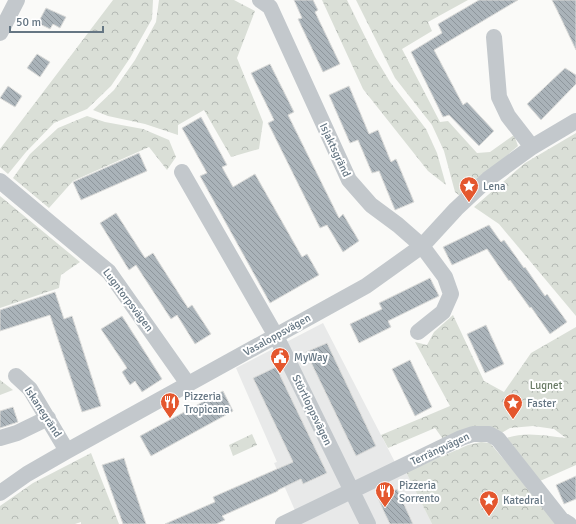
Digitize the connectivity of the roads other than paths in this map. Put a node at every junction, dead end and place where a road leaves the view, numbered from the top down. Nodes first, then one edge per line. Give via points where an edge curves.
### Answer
1 (17, 0) edge
2 (260, 0) edge
3 (0, 33) edge
4 (494, 37) dead end
5 (576, 121) edge
6 (532, 148) junction
7 (182, 172) dead end
8 (0, 181) edge
9 (422, 246) junction
10 (418, 332) dead end
11 (276, 336) junction
12 (16, 376) dead end
13 (188, 384) junction
14 (48, 418) junction
15 (0, 438) edge
16 (67, 451) junction
17 (352, 490) junction
18 (0, 492) edge
19 (289, 523) edge
20 (368, 524) edge
21 (569, 524) edge

1 - 3 street
2 - 9 street, Isjaktsgränd via 270,7 349,180 371,205
4 - 6 street via 499,97 508,116
5 - 6 street, Vasaloppsvägen
6 - 9 street, Vasaloppsvägen via 488,179
7 - 11 street, Störtloppsvägen
8 - 13 street, Lugntorpsvägen via 109,272
9 - 10 street, Isjaktsgränd via 445,277 451,294 443,312
9 - 11 street, Vasaloppsvägen via 366,286
11 - 13 street, Vasaloppsvägen
11 - 17 street, Störtloppsvägen
12 - 14 street, Iskanegränd via 30,389
13 - 16 street, Vasaloppsvägen
14 - 15 street
14 - 16 street, Iskanegränd
16 - 18 street, Vasaloppsvägen
17 - 19 street, Terrängvägen
17 - 20 street, Störtloppsvägen
17 - 21 street, Terrängvägen via 461,438 473,434 488,434 498,439 561,519

